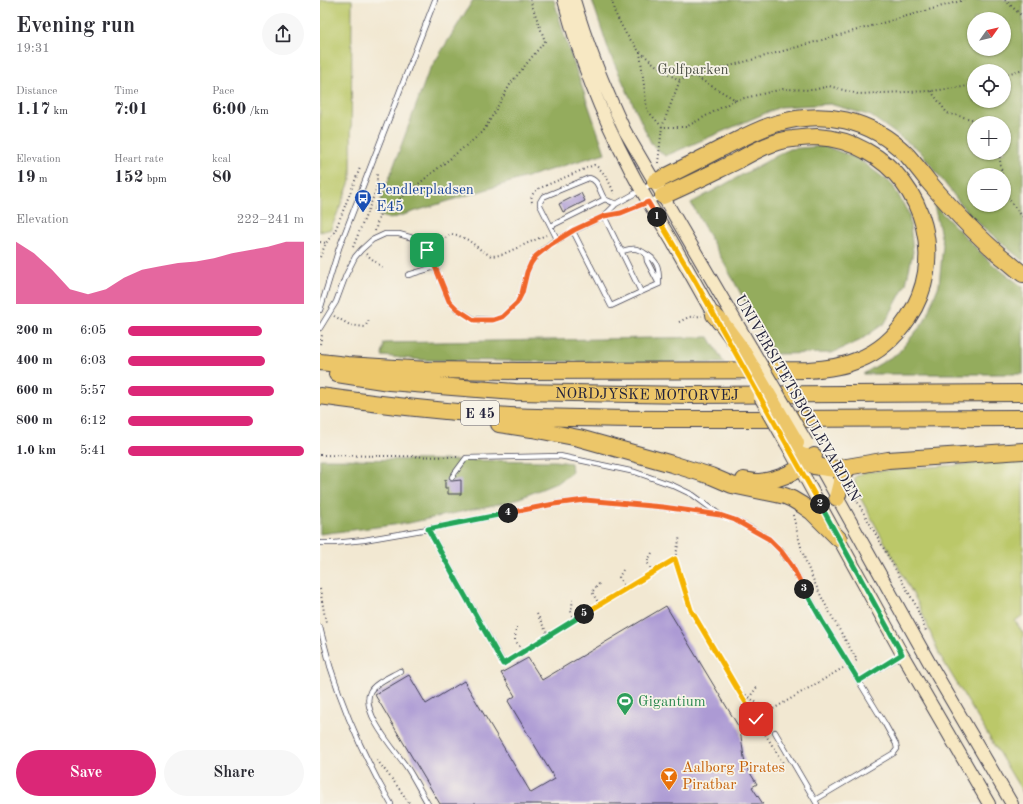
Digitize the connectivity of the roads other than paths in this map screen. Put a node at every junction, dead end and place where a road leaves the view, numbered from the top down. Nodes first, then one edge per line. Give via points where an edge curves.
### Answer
1 (435, 0) edge
2 (564, 0) edge
3 (574, 0) edge
4 (655, 182) junction
5 (641, 190) junction
6 (663, 196) junction
7 (605, 199) junction
8 (648, 202) junction
9 (616, 204) junction
10 (604, 216) junction
11 (551, 226) junction
12 (574, 230) junction
13 (557, 239) junction
14 (622, 251) junction
15 (435, 267) junction
16 (1023, 274) edge
17 (408, 275) dead end
18 (642, 292) junction
19 (320, 310) edge
20 (714, 314) joint
21 (320, 328) edge
22 (742, 349) junction
23 (320, 362) edge
24 (320, 372) edge
25 (1023, 393) edge
26 (320, 396) edge
27 (377, 404) junction
28 (1023, 418) edge
29 (1023, 451) edge
30 (805, 455) junction
31 (848, 467) junction
32 (711, 476) junction
33 (452, 477) dead end
34 (845, 496) junction
35 (720, 515) junction
36 (428, 529) junction
37 (839, 539) junction
38 (320, 543) edge
39 (320, 627) edge
40 (902, 654) junction
41 (503, 664) road end
42 (400, 671) dead end
43 (859, 681) junction
44 (775, 732) dead end
45 (816, 802) edge
46 (391, 804) edge
47 (428, 804) edge
48 (989, 804) edge
49 (1012, 804) edge

1 - 19 lane via 339,248
2 - 5 main road, UNIVERSITETSBOULEVARDEN via 598,102
3 - 4 main road, UNIVERSITETSBOULEVARDEN via 610,98 625,131
4 - 5 lane
4 - 6 main road, UNIVERSITETSBOULEVARDEN
4 - 16 highway via 756,131 776,124 795,119 824,117 847,120 885,136 906,155 969,227
5 - 8 main road, UNIVERSITETSBOULEVARDEN
5 - 9 lane
6 - 8 lane
6 - 22 main road, UNIVERSITETSBOULEVARDEN
6 - 23 highway via 766,146 791,139 817,137 842,141 866,151 888,166 906,185 918,207 926,232 928,258 924,284 915,308 900,330 881,347 859,360 834,368 518,371 420,369
7 - 9 lane
7 - 11 lane
7 - 11 lane via 596,182 589,178 545,196 541,199 540,205
8 - 10 lane via 621,213
8 - 20 main road, UNIVERSITETSBOULEVARDEN
9 - 10 lane
10 - 12 lane
10 - 14 lane
11 - 13 lane
12 - 13 lane
12 - 18 lane via 611,306
13 - 15 lane via 531,263 517,303 502,317 493,320 474,320 457,309 449,301
14 - 18 lane
14 - 18 lane via 632,248 646,254 659,284
15 - 17 lane
15 - 21 lane via 427,250 413,238 385,234 372,240 355,257 336,302
20 - 22 highway
22 - 30 highway, bridge
24 - 25 highway, NORDJYSKE MOTORVEJ / E 45 via 389,382 515,392 689,395
26 - 27 highway, NORDJYSKE MOTORVEJ / E 45
27 - 28 highway, NORDJYSKE MOTORVEJ / E 45 via 450,412 584,418
27 - 32 highway via 579,438
29 - 31 highway via 888,460
30 - 31 highway via 835,469
30 - 32 highway via 790,474 779,478 759,482
30 - 34 main road, UNIVERSITETSBOULEVARDEN
30 - 37 main road
31 - 34 highway via 842,479
32 - 37 highway via 732,485 792,499 812,512
33 - 35 lane via 466,458 560,456 635,472 672,485
34 - 49 main road, UNIVERSITETSBOULEVARDEN via 929,662
35 - 36 lane via 585,500
35 - 43 lane via 754,530 769,539 781,551
36 - 38 lane via 364,540
36 - 41 lane
37 - 40 main road
39 - 46 lane via 344,705
40 - 43 lane
40 - 48 main road
42 - 47 lane via 373,688 369,698 370,707 383,736 398,754
43 - 45 lane via 897,749 894,754
44 - 45 lane

